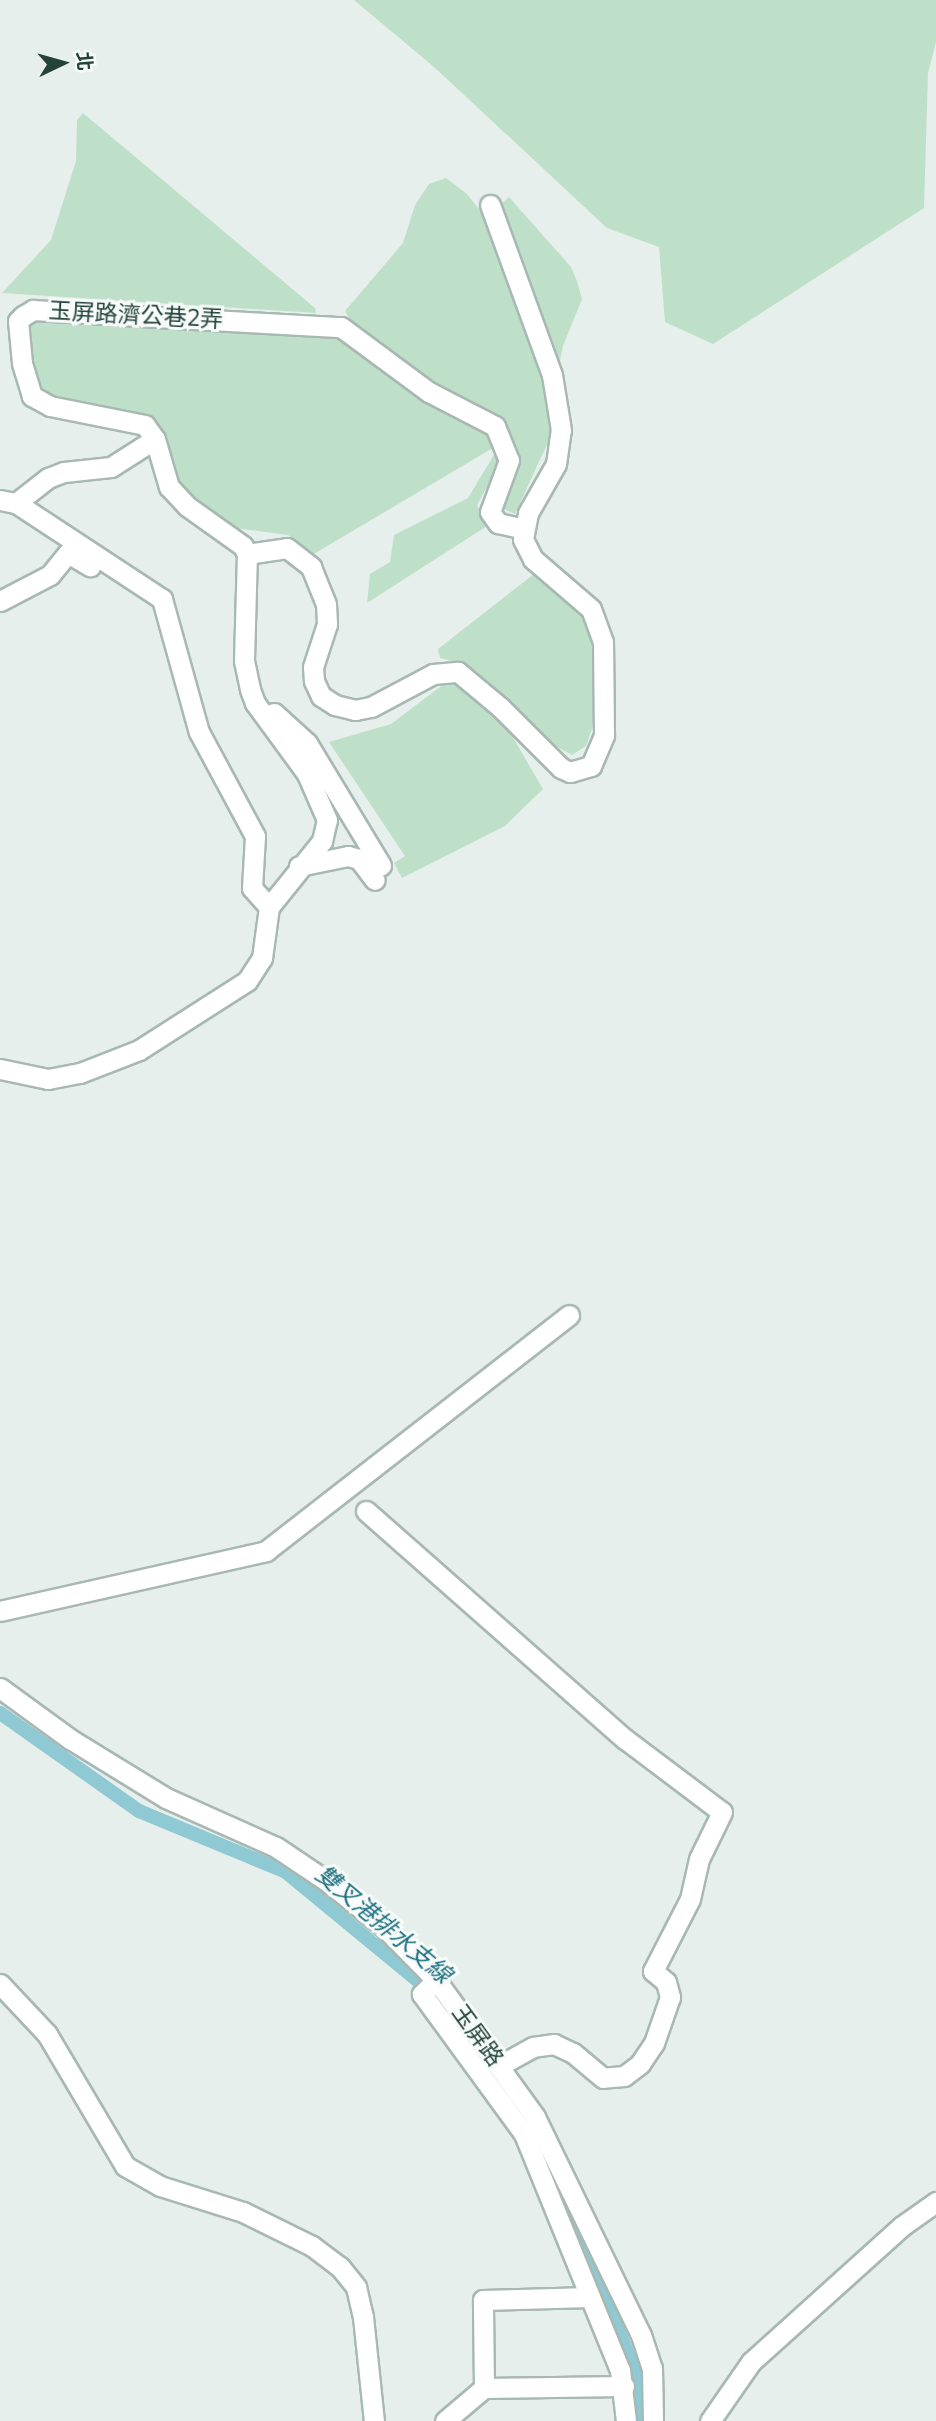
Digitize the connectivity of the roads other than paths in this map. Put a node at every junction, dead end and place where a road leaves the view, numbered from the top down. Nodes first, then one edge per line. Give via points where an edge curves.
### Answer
1 (490, 205) dead end
2 (155, 439) junction
3 (8, 501) edge
4 (523, 529) junction
5 (247, 555) junction
6 (116, 569) junction
7 (0, 601) edge
8 (244, 660) junction
9 (299, 866) junction
10 (269, 907) junction
11 (0, 1069) edge
12 (569, 1315) dead end
13 (366, 1511) dead end
14 (0, 1611) edge
15 (0, 1688) edge
16 (436, 1980) junction
17 (0, 1984) edge
18 (499, 2066) junction
19 (936, 2203) edge
20 (590, 2297) junction
21 (624, 2386) junction
22 (484, 2388) junction
23 (374, 2421) edge
24 (445, 2421) edge
25 (626, 2421) edge
26 (653, 2421) edge
27 (710, 2421) edge

1 - 4 street via 552,375 561,430 556,464 535,496
2 - 3 street via 111,467 48,478
2 - 4 street, 玉屏路濟公巷2弄 via 145,425 50,407 32,396 18,321 33,310 341,327 429,392 495,426 509,460 490,512 498,523
2 - 5 street via 169,487 187,506 243,546
3 - 6 street
4 - 5 street via 533,559 583,599 600,632 604,735 591,766 581,771 561,768 458,672 433,674 371,707 355,710 321,696 313,667 327,624 326,604 311,567 287,548
5 - 8 street
6 - 7 street via 109,577 68,553 50,575
6 - 10 street via 162,599 199,732 255,835 252,888
8 - 9 street via 255,703 307,774 325,809 322,841
8 - 9 street via 259,695 277,718 307,743 378,873 348,856
9 - 10 street
10 - 11 street via 262,958 247,981 139,1050 62,1077
12 - 14 street via 265,1551
13 - 18 street via 625,1739 722,1812 699,1859 690,1899 653,1971 666,1982 670,1997 654,2043 640,2064 624,2076 603,2078 554,2044 533,2047
15 - 16 street, 玉屏路 via 70,1739 166,1798 276,1847 383,1926
16 - 18 street, 玉屏路
16 - 20 street via 422,1994 524,2134
17 - 23 street via 47,2034 125,2166 160,2186 243,2212 312,2246 340,2267 356,2287 363,2317
18 - 26 street, 玉屏路 via 534,2117 641,2335 652,2368
19 - 27 street via 902,2226 751,2362
20 - 21 street
20 - 22 street via 483,2300
21 - 22 street
21 - 25 street
22 - 24 street

